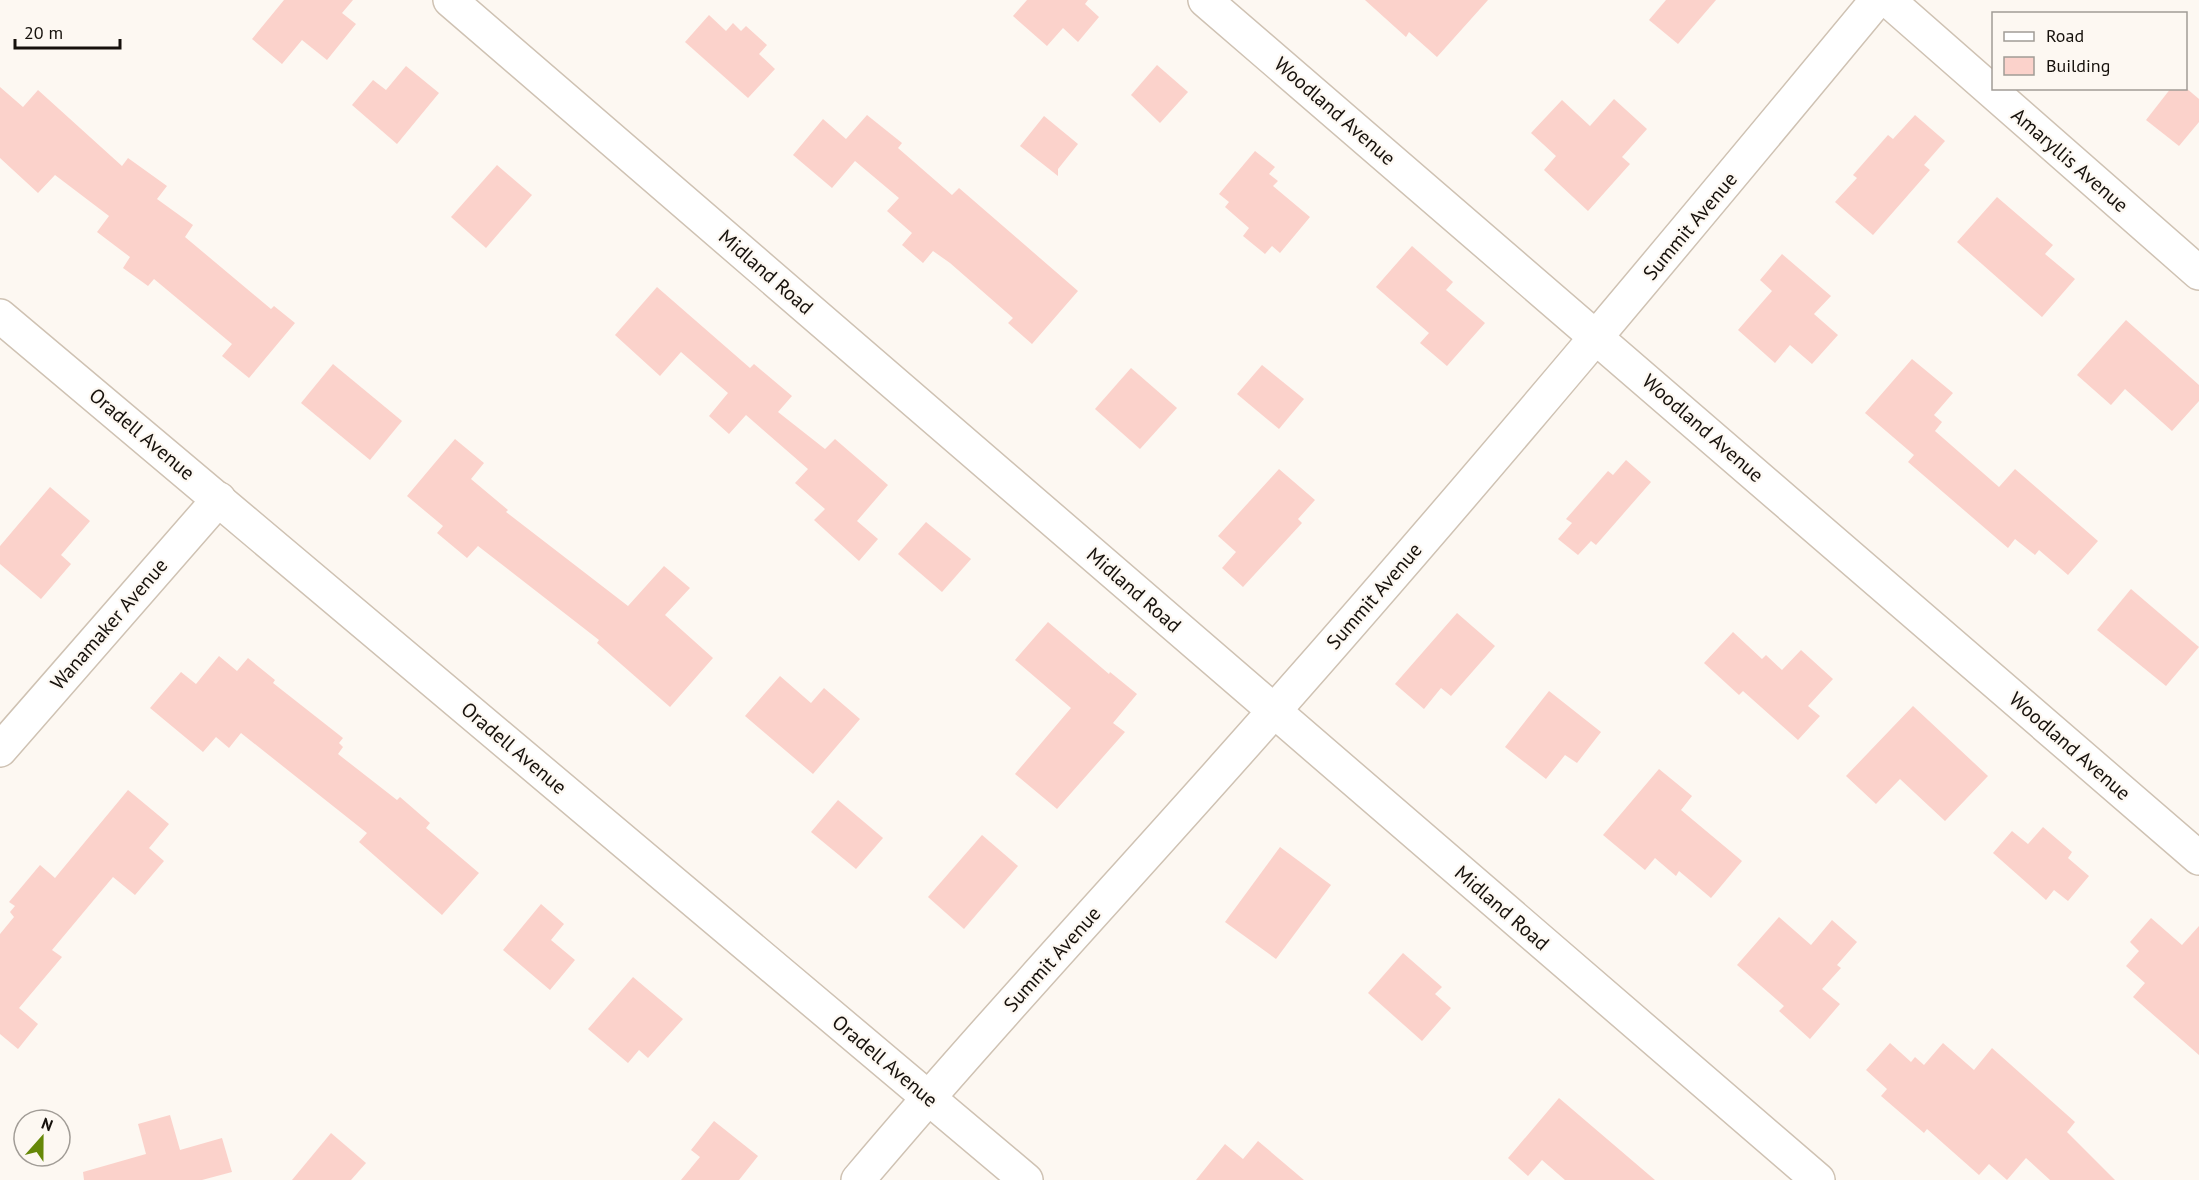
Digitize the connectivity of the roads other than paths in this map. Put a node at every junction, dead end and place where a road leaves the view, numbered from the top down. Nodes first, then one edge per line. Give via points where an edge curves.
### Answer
1 (450, 0) edge
2 (1205, 0) edge
3 (1877, 0) edge
4 (1888, 0) edge
5 (2199, 273) edge
6 (0, 316) edge
7 (1598, 337) junction
8 (219, 499) junction
9 (1274, 711) junction
10 (0, 750) edge
11 (2199, 858) edge
12 (928, 1097) junction
13 (858, 1180) edge
14 (1026, 1180) edge
15 (1818, 1180) edge

1 - 9 street, Midland Road
2 - 7 street, Woodland Avenue
3 - 7 street, Summit Avenue
4 - 5 street, Amaryllis Avenue
6 - 8 street, Oradell Avenue
7 - 9 street, Summit Avenue
7 - 11 street, Woodland Avenue
8 - 10 street, Wanamaker Avenue
8 - 12 street, Oradell Avenue
9 - 12 street, Summit Avenue
9 - 15 street, Midland Road
12 - 13 street, Summit Avenue
12 - 14 street, Oradell Avenue

